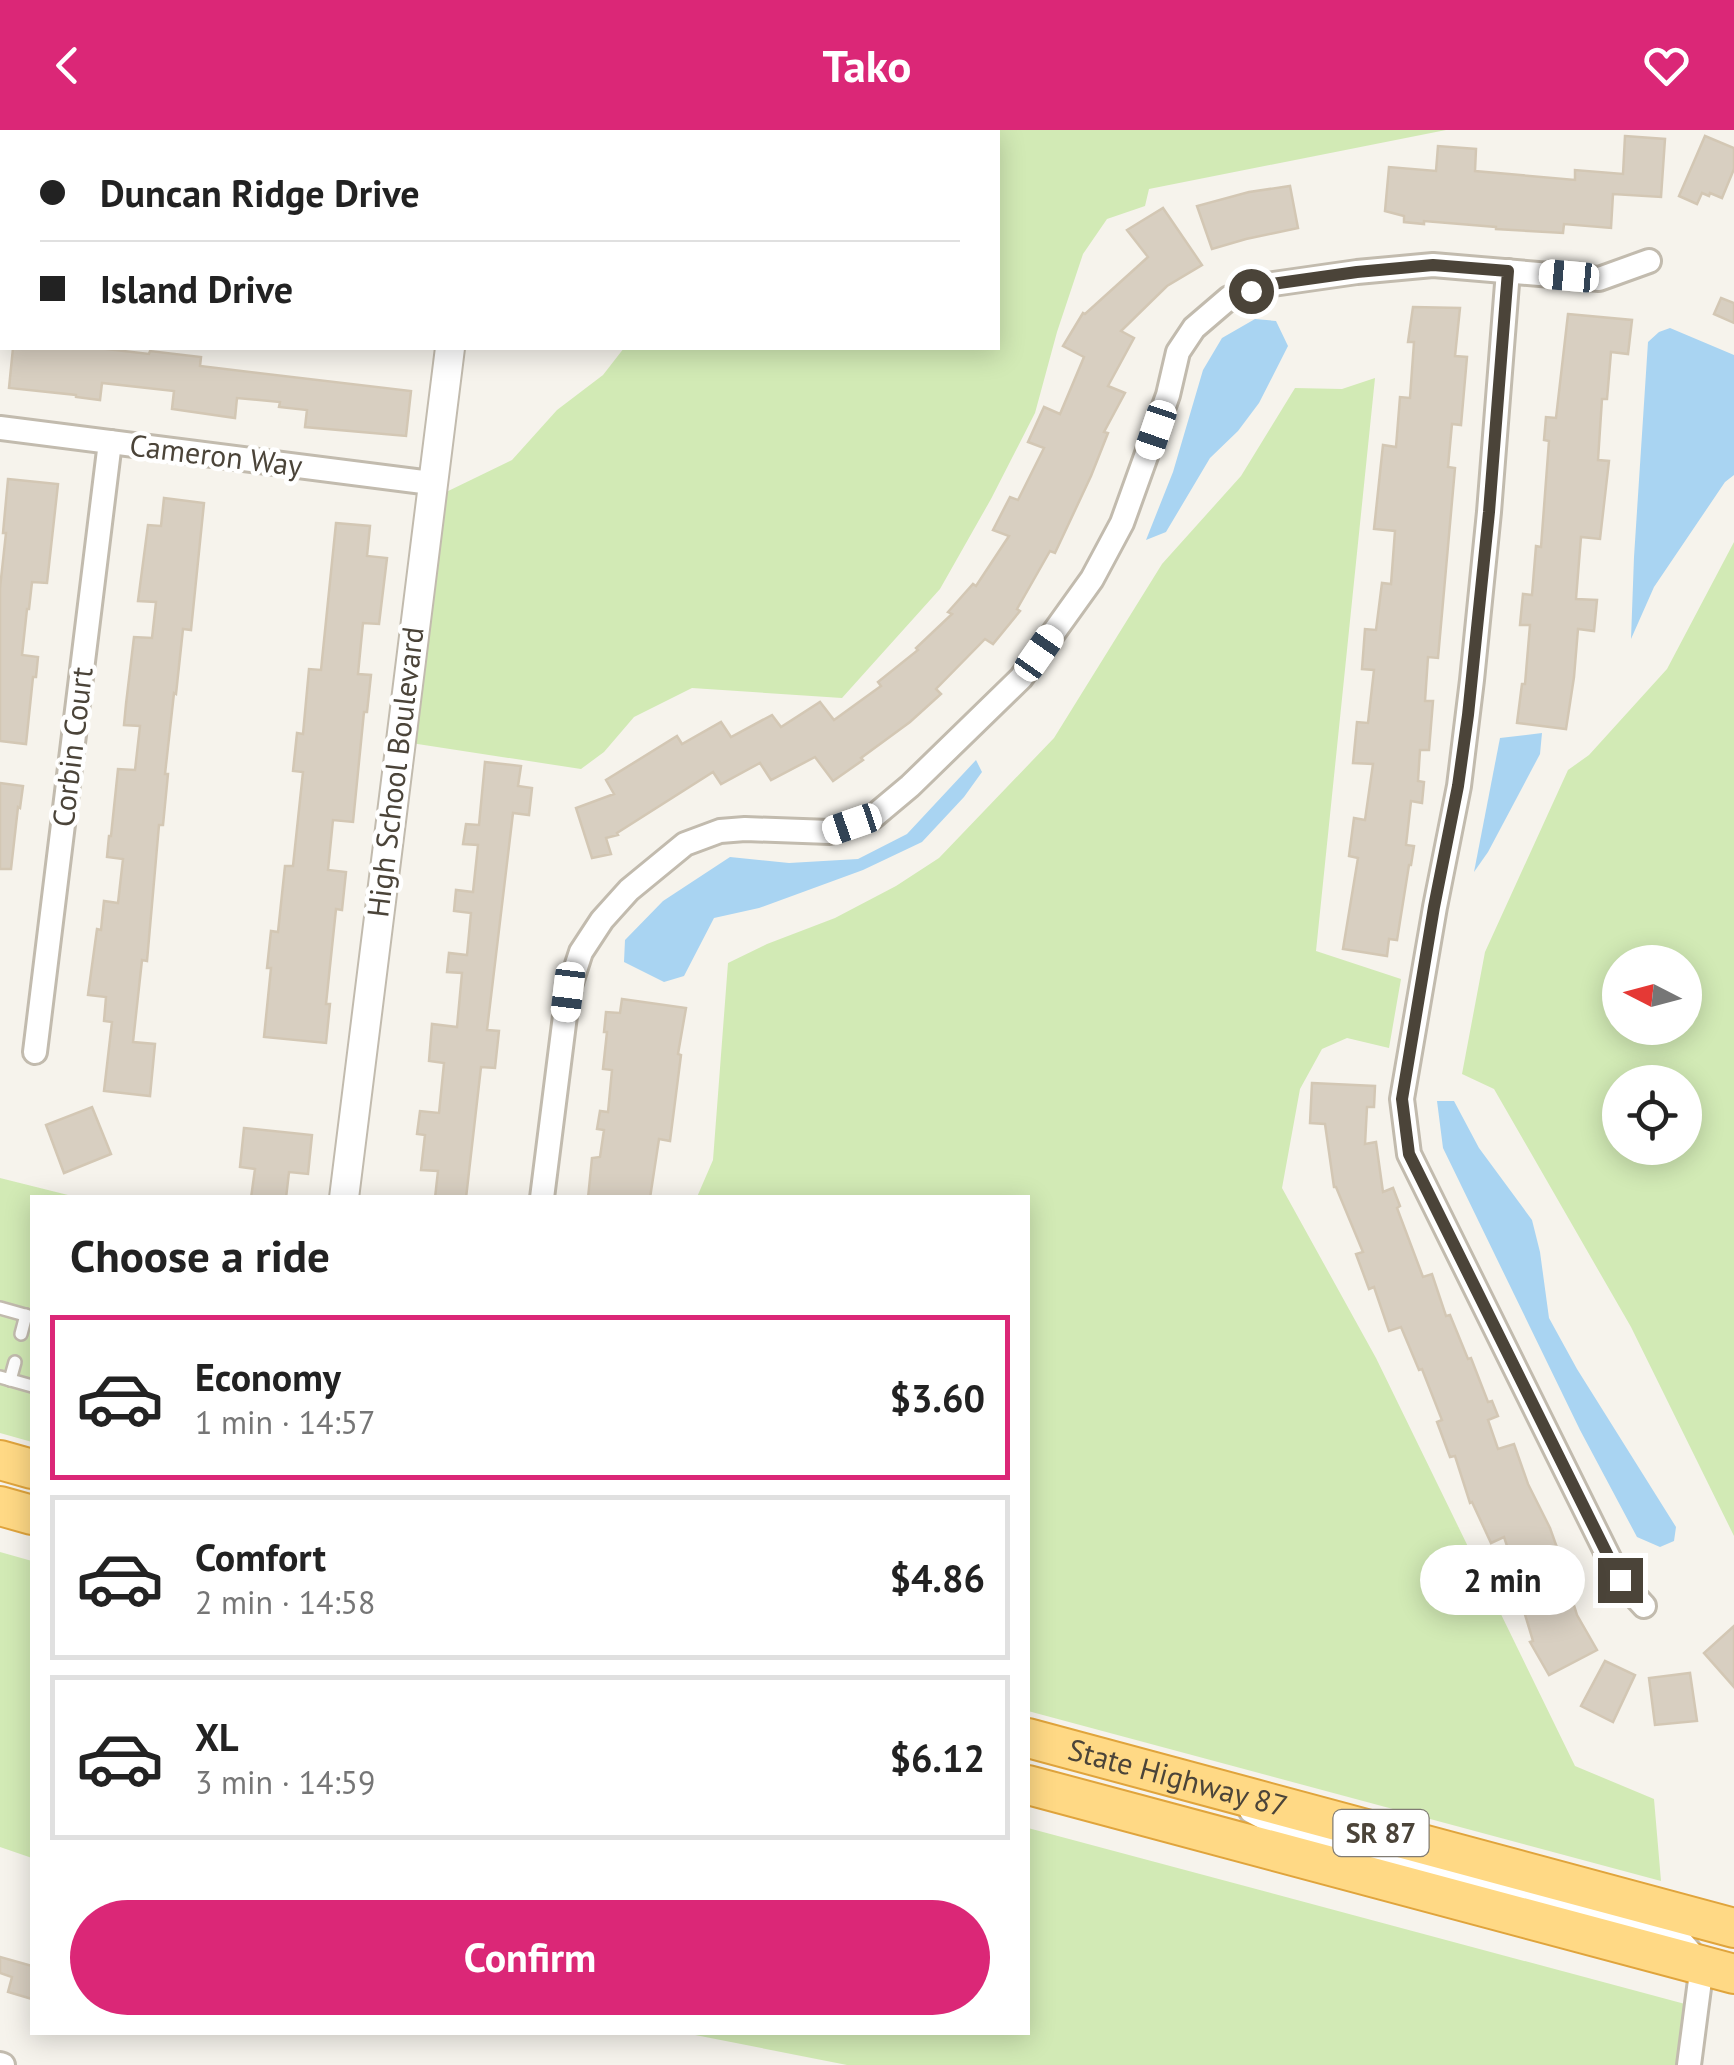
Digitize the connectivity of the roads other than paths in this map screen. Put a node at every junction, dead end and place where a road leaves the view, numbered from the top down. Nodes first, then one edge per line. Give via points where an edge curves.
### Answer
1 (1649, 261) dead end
2 (1508, 271) junction
3 (450, 350) edge
4 (0, 428) edge
5 (110, 442) junction
6 (431, 483) junction
7 (35, 1052) dead end
8 (344, 1195) edge
9 (542, 1195) edge
10 (0, 1309) edge
11 (29, 1316) edge
12 (21, 1334) dead end
13 (15, 1362) dead end
14 (5, 1379) edge
15 (30, 1385) edge
16 (0, 1460) edge
17 (30, 1468) edge
18 (0, 1506) edge
19 (30, 1514) edge
20 (1644, 1606) dead end
21 (1030, 1739) edge
22 (1194, 1782) junction
23 (1030, 1786) edge
24 (1734, 1928) edge
25 (1723, 1968) edge
26 (1689, 2065) edge

1 - 2 street via 1600,279
2 - 9 street via 1433,265 1272,284 1230,298 1194,328 1178,352 1122,522 1092,579 1021,678 873,816 830,832 745,828 685,844 602,920 581,952 568,992
2 - 20 street via 1466,733 1402,1099 1409,1154 1620,1580
3 - 6 street, High School Boulevard
4 - 5 street, Cameron Way
5 - 6 street, Cameron Way
5 - 7 street, Corbin Court
6 - 8 street, High School Boulevard
10 - 11 lane
11 - 12 lane
13 - 14 lane
14 - 15 lane
16 - 17 highway
18 - 19 highway
21 - 22 highway, State Highway 87 / SR 87
22 - 24 highway, State Highway 87 / SR 87
22 - 25 street via 1282,1827 1672,1930
23 - 25 highway, SR 87
25 - 26 street

